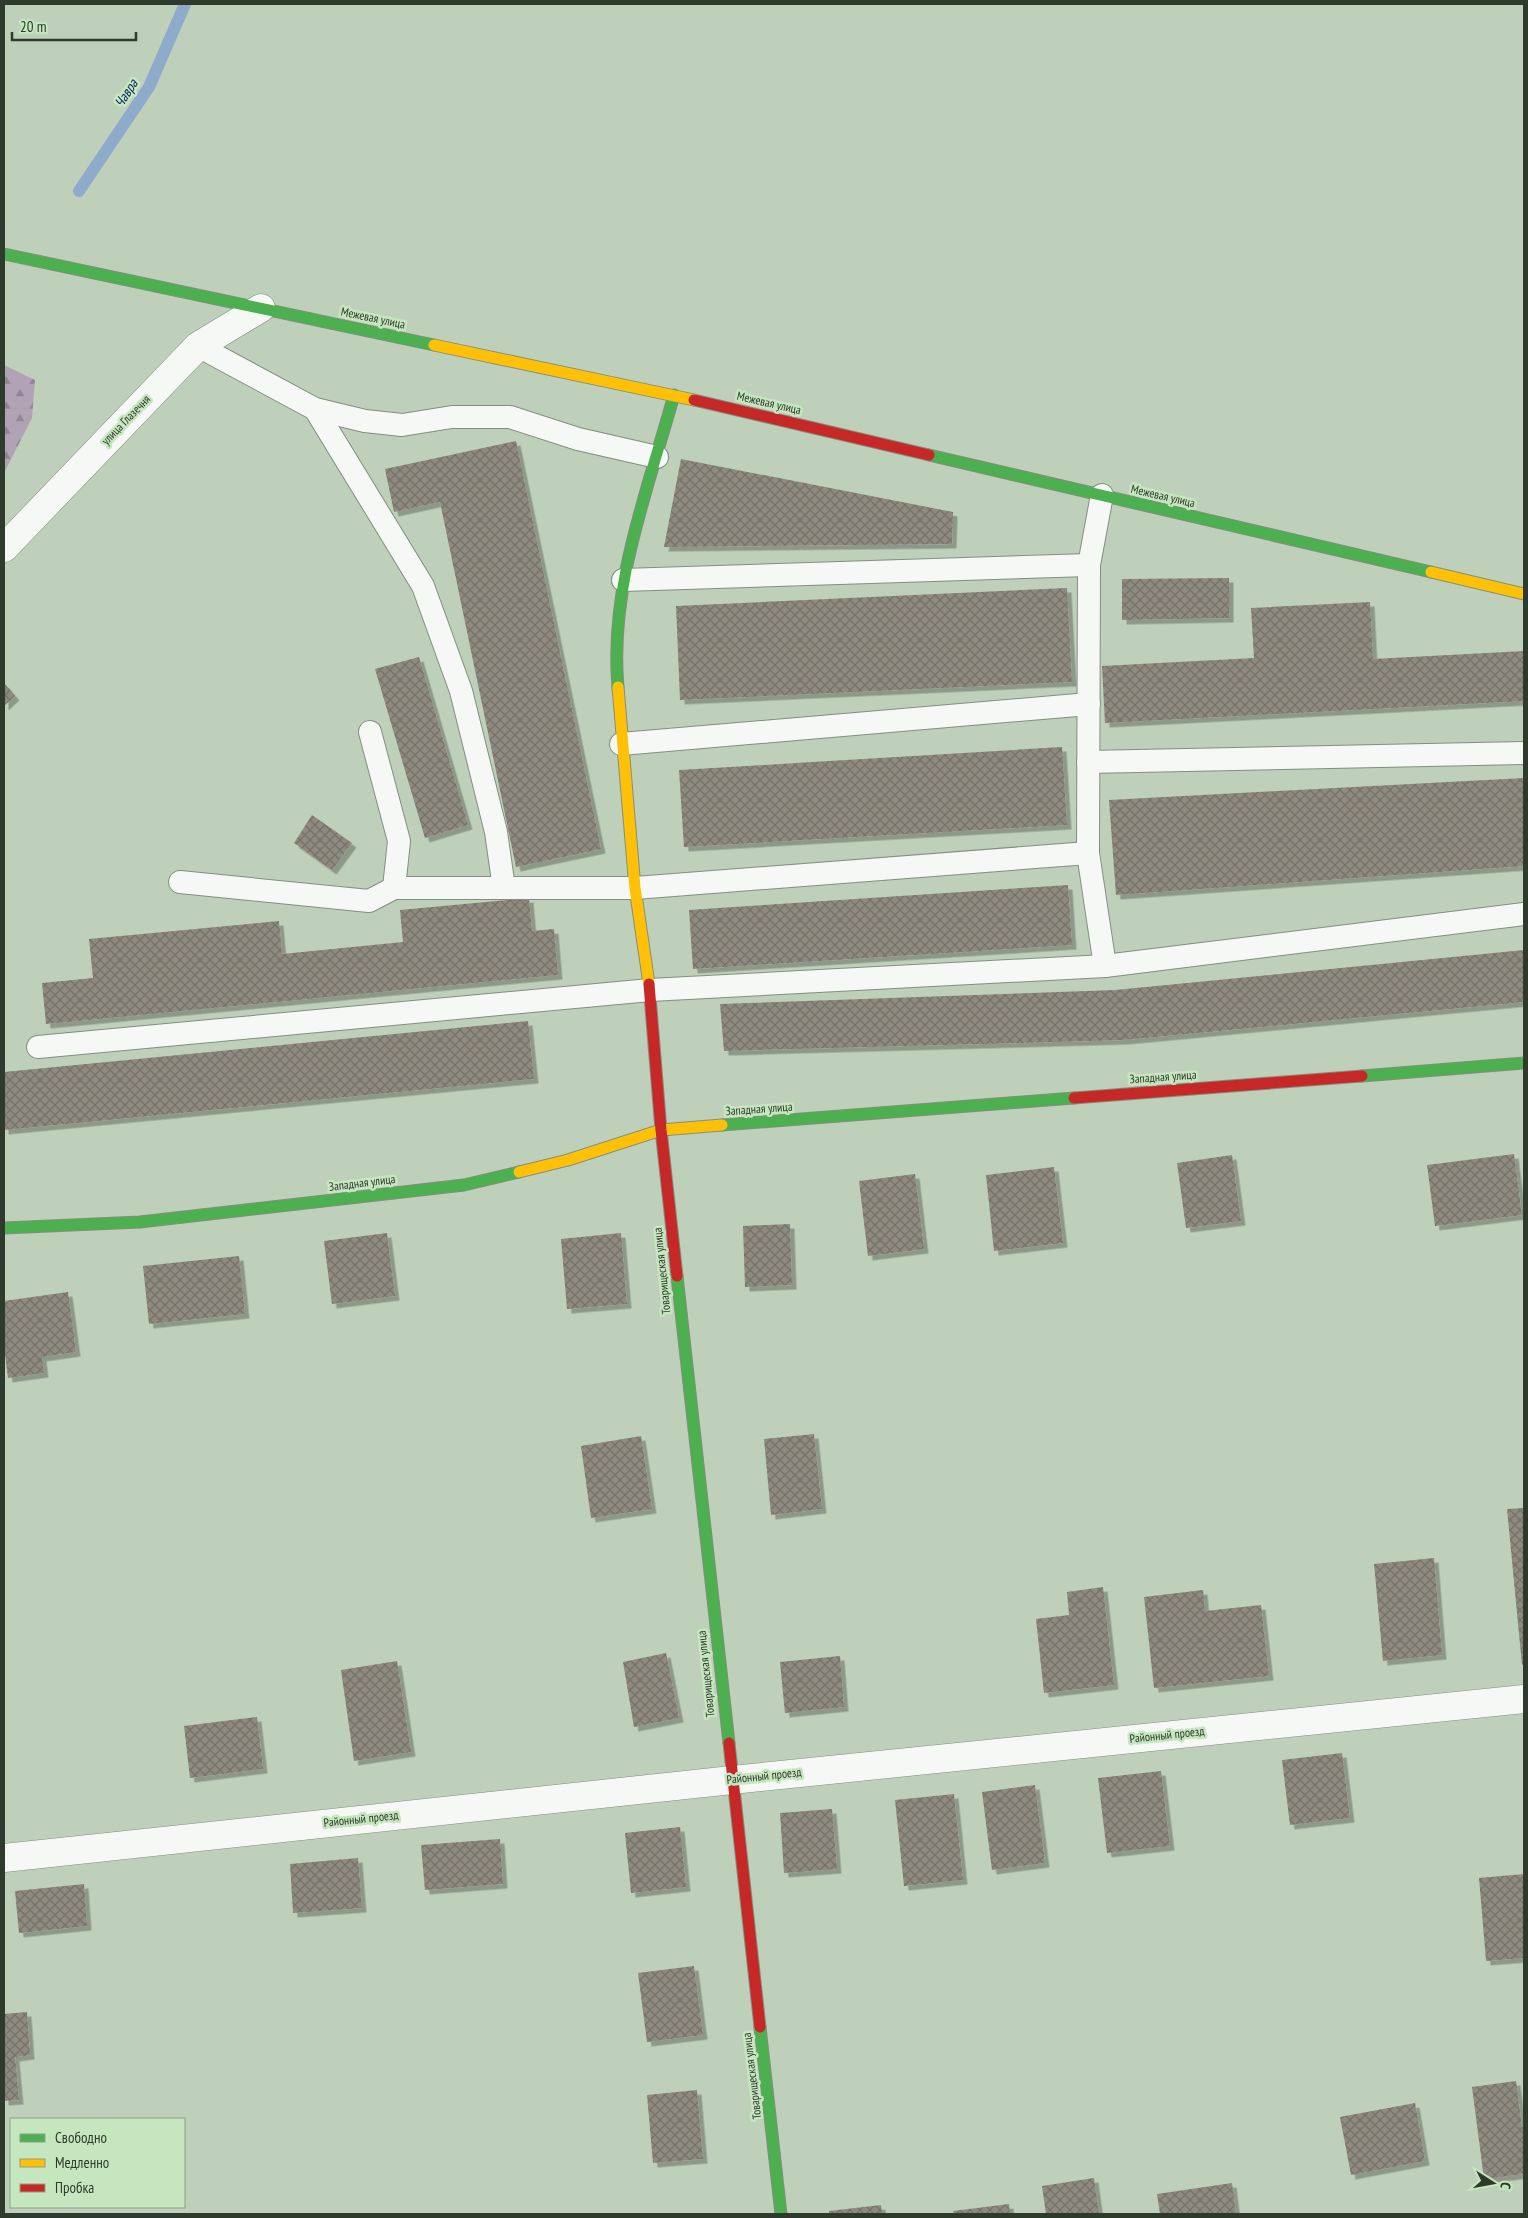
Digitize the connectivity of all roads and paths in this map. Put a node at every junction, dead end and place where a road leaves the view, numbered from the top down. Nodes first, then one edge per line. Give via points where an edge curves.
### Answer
1 (4, 254) edge
2 (261, 308) junction
3 (198, 346) junction
4 (674, 395) junction
5 (315, 408) junction
6 (657, 457) junction
7 (1102, 495) junction
8 (4, 548) edge
9 (1090, 565) junction
10 (623, 580) junction
11 (1524, 594) edge
12 (1089, 704) junction
13 (370, 732) dead end
14 (621, 744) junction
15 (1524, 753) edge
16 (1088, 762) junction
17 (1088, 853) junction
18 (180, 882) dead end
19 (394, 888) junction
20 (504, 888) junction
21 (634, 888) junction
22 (1524, 914) edge
23 (1105, 966) junction
24 (650, 990) junction
25 (38, 1047) dead end
26 (1524, 1063) edge
27 (661, 1130) junction
28 (4, 1228) edge
29 (1524, 1699) edge
30 (732, 1780) junction
31 (4, 1858) edge
32 (781, 2214) edge

1 - 2 street, Межевая улица
2 - 3 street, улица Глазечня
2 - 4 street, Межевая улица
3 - 5 lane
3 - 8 street, улица Глазечня
4 - 6 street, Товарищеская улица
4 - 7 street, Межевая улица
5 - 6 lane via 364,421 402,424 452,417 510,417 578,439
5 - 20 lane via 423,586 461,691 496,832
6 - 10 street, Товарищеская улица
7 - 9 lane
7 - 11 street, Межевая улица
9 - 10 lane
9 - 12 lane
10 - 14 street, Товарищеская улица via 616,665
12 - 14 lane
12 - 16 lane
13 - 19 lane via 399,841
14 - 21 street, Товарищеская улица
15 - 16 lane
16 - 17 lane
17 - 21 lane
17 - 23 lane
18 - 19 lane via 369,901
19 - 20 lane
20 - 21 lane
21 - 24 street, Товарищеская улица
22 - 23 lane
23 - 24 lane
24 - 25 lane
24 - 27 street, Товарищеская улица
26 - 27 street, Западная улица
27 - 28 street, Западная улица via 568,1160 464,1185 140,1222
27 - 30 street, Товарищеская улица
29 - 30 street, Районный проезд
30 - 31 street, Районный проезд
30 - 32 street, Товарищеская улица

